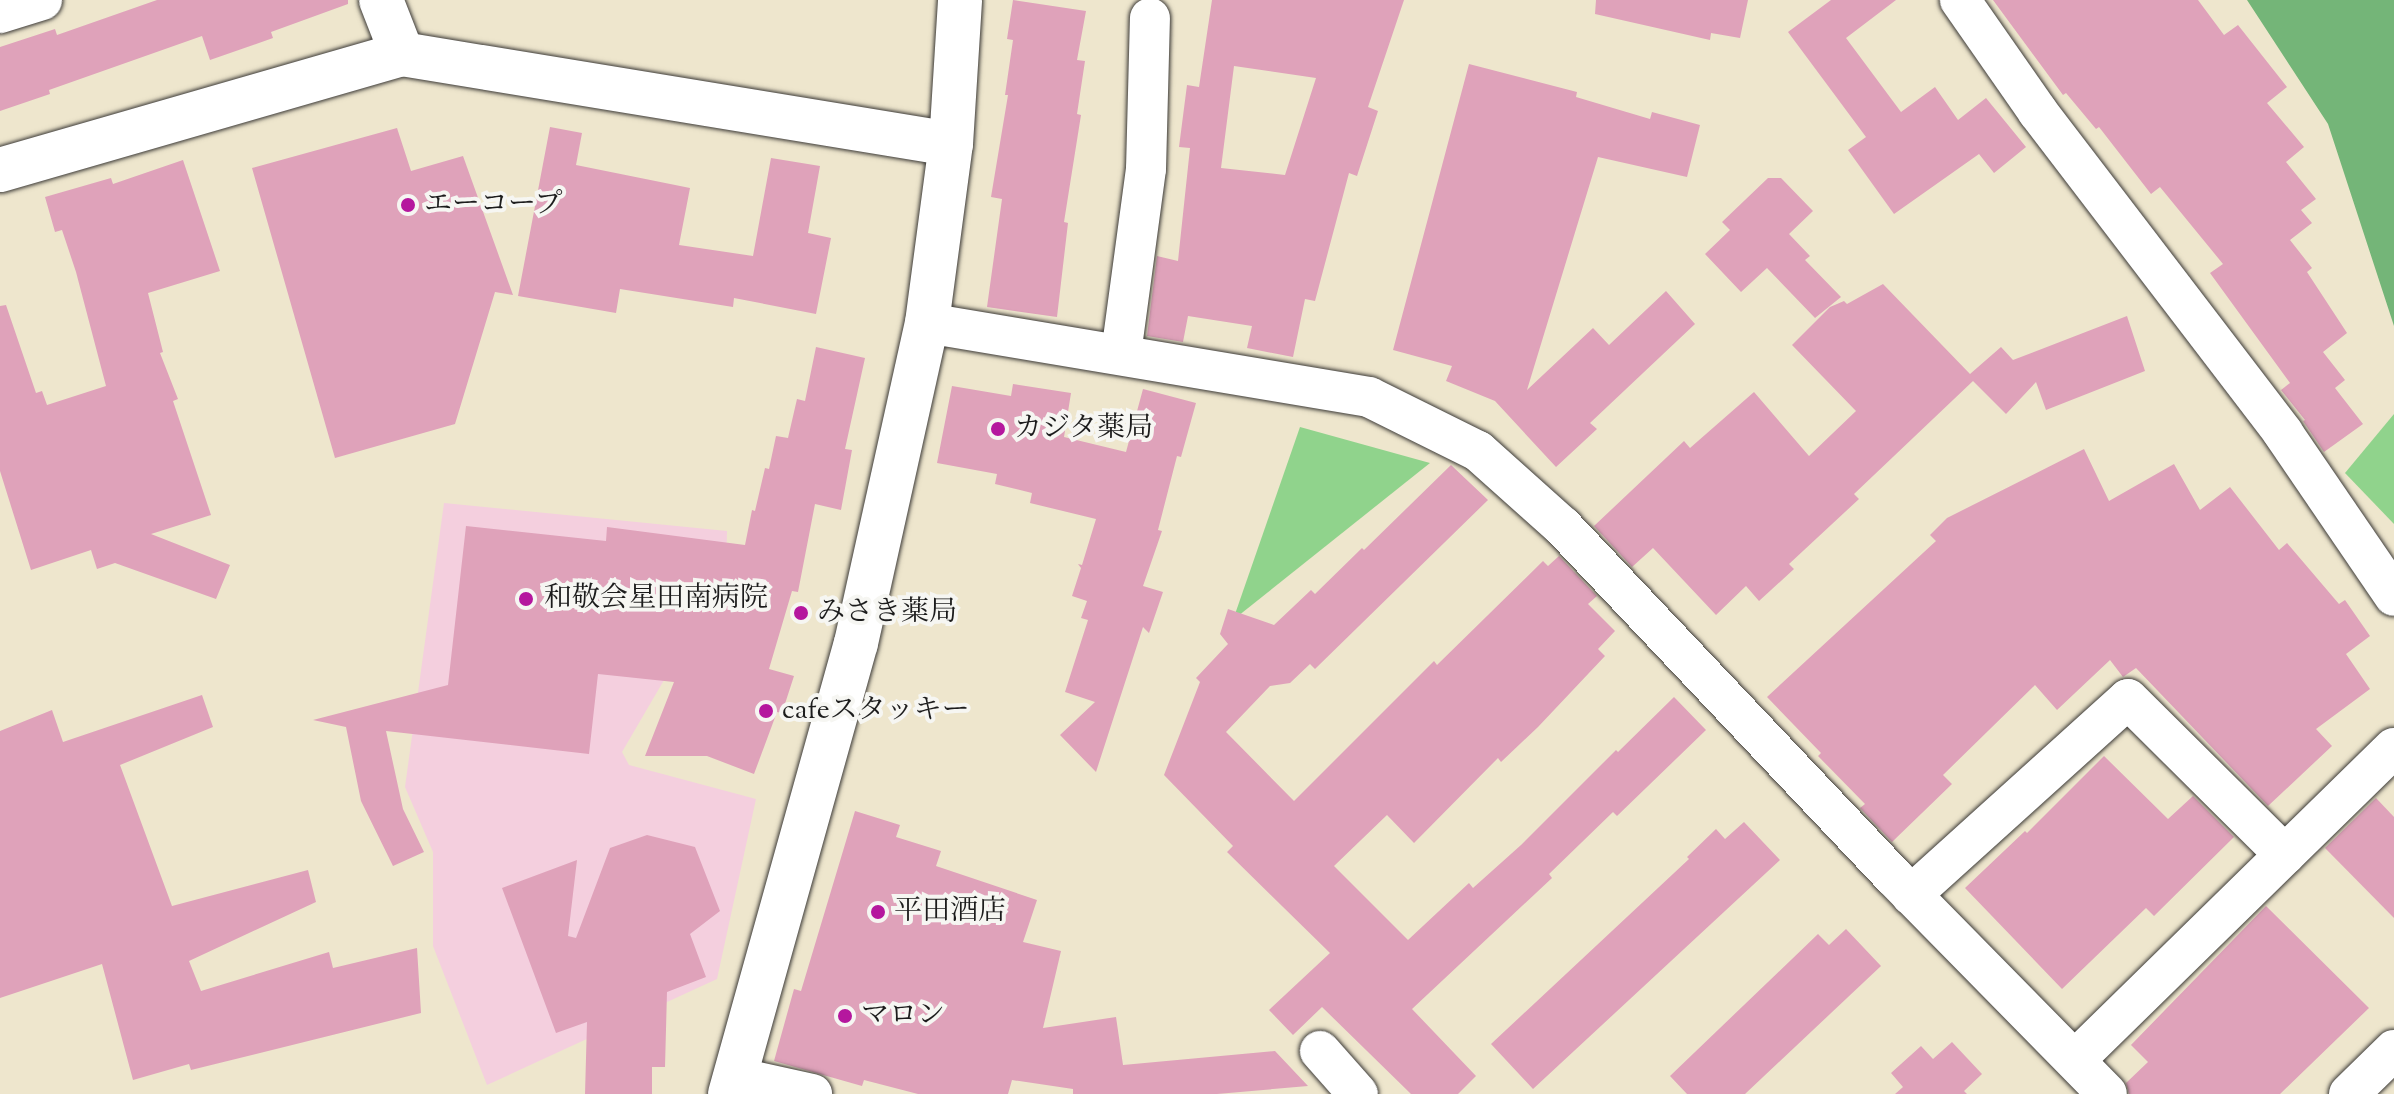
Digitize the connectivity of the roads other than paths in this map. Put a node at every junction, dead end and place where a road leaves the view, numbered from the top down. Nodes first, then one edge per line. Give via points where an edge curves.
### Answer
1 (42, 0) edge
2 (381, 0) edge
3 (960, 0) edge
4 (1960, 0) edge
5 (0, 13) edge
6 (1150, 18) dead end
7 (402, 54) junction
8 (951, 144) junction
9 (0, 170) edge
10 (927, 323) junction
11 (1121, 354) junction
12 (2394, 596) edge
13 (2394, 748) edge
14 (2285, 855) junction
15 (1911, 895) junction
16 (2394, 1050) edge
17 (1320, 1051) dead end
18 (2075, 1060) junction
19 (732, 1085) edge
20 (812, 1094) edge
21 (1358, 1094) edge
22 (2107, 1094) edge
23 (2349, 1094) edge

1 - 5 street
2 - 7 street
3 - 8 street
4 - 12 street via 2038,112 2283,433
6 - 11 street via 1146,169
7 - 8 street
7 - 9 street
8 - 10 street
10 - 11 street
10 - 19 street via 856,643
11 - 15 street via 1369,397 1478,451 1562,526
13 - 14 street
14 - 15 street via 2128,699
14 - 18 street
15 - 18 street
16 - 23 street
17 - 21 street
18 - 22 street
19 - 20 street

